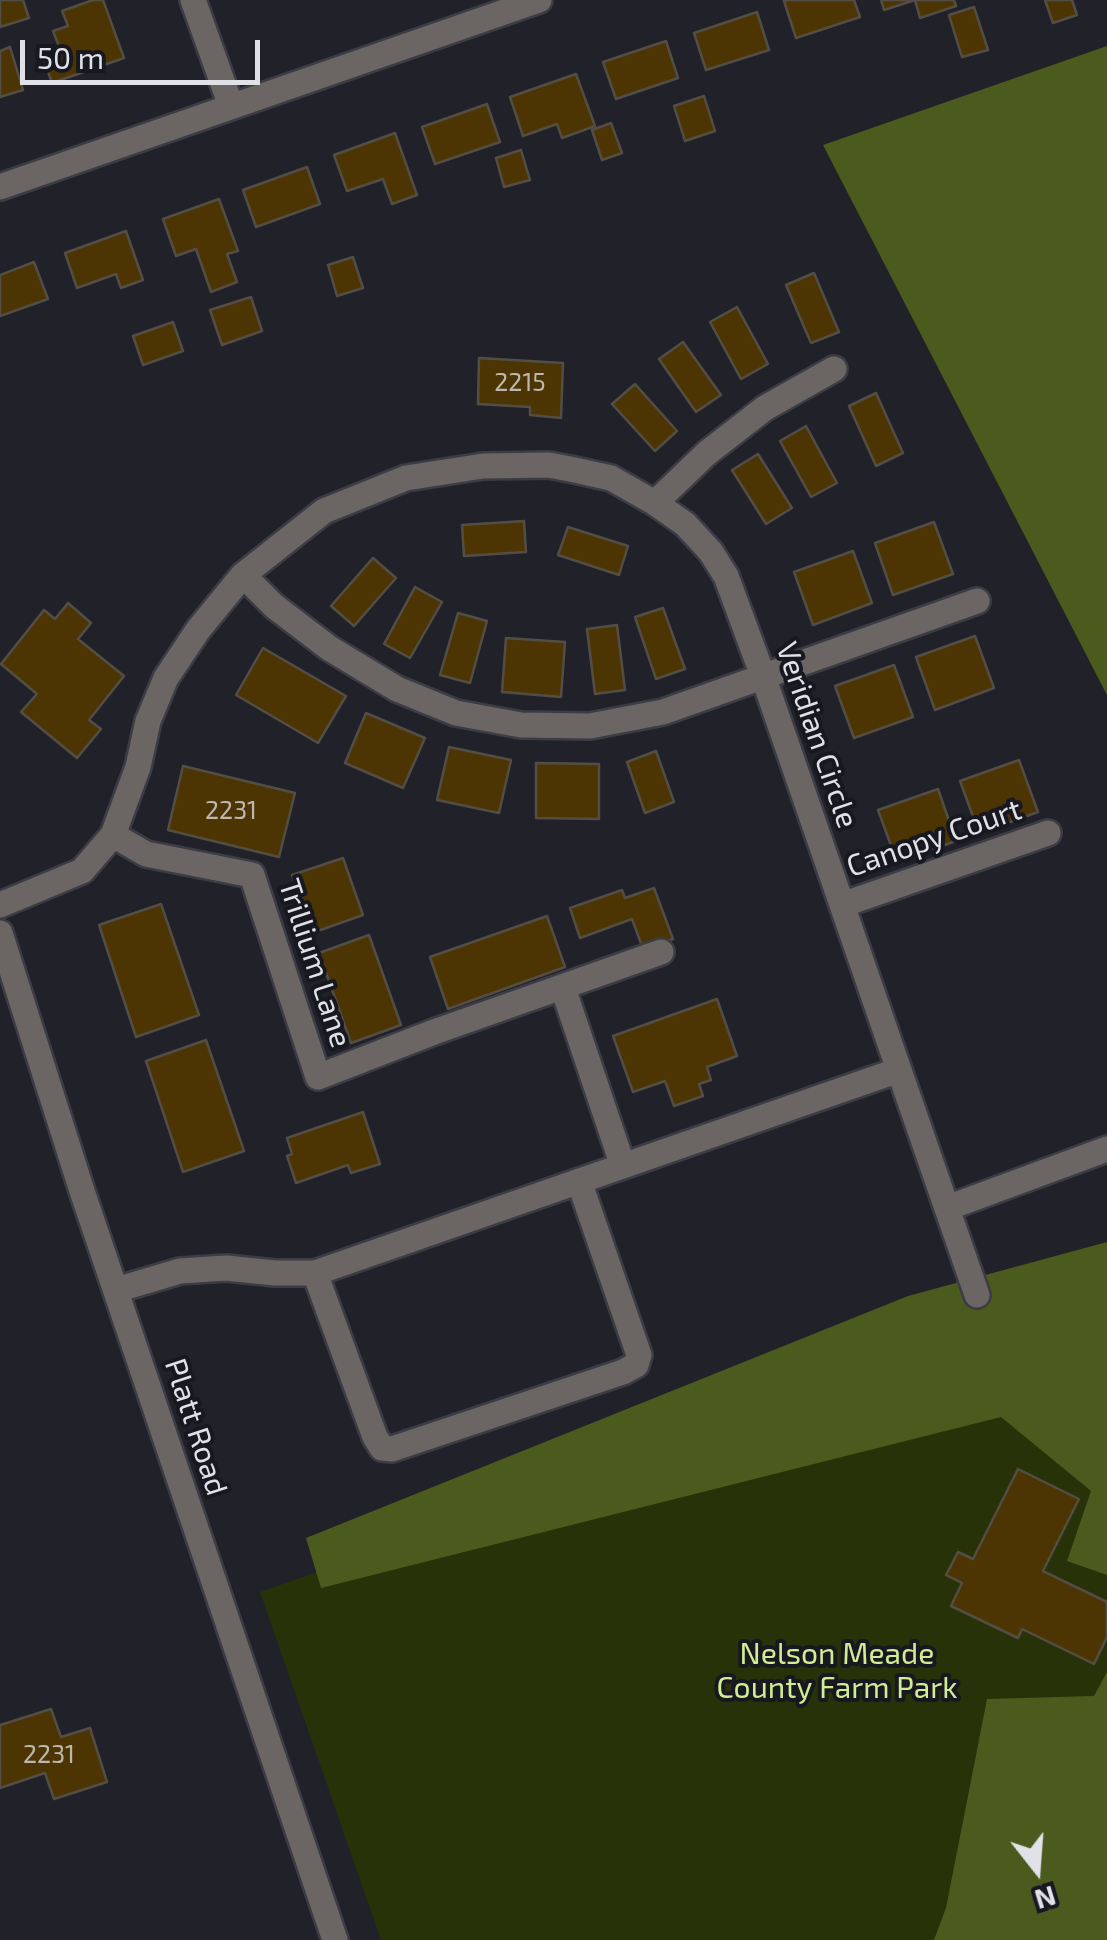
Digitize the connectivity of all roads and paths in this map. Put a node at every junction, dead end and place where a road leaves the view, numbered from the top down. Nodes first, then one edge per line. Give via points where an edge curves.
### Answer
1 (193, 0) edge
2 (539, 0) edge
3 (231, 106) junction
4 (0, 187) edge
5 (834, 369) dead end
6 (656, 503) junction
7 (243, 574) junction
8 (977, 601) dead end
9 (763, 676) junction
10 (1048, 833) dead end
11 (113, 834) junction
12 (0, 905) edge
13 (842, 905) junction
14 (0, 933) edge
15 (661, 952) dead end
16 (564, 988) junction
17 (899, 1070) junction
18 (1107, 1149) edge
19 (624, 1166) junction
20 (579, 1181) junction
21 (947, 1208) junction
22 (315, 1273) junction
23 (116, 1290) junction
24 (977, 1295) dead end
25 (335, 1940) edge

1 - 3 street
2 - 3 street
3 - 4 street
5 - 6 street via 765,408
6 - 7 street, Veridian Circle via 612,478 550,465 483,466 406,478 324,511
6 - 9 street, Veridian Circle via 685,524 726,576
7 - 9 street via 329,648 397,689 472,716 590,726 663,712
7 - 11 street, Veridian Circle via 166,678
8 - 9 street
9 - 13 street, Veridian Circle
10 - 13 street, Canopy Court
11 - 12 street, Veridian Circle via 82,872
11 - 16 street, Trillium Lane via 146,854 252,875 318,1076
13 - 17 street, Veridian Circle
14 - 23 street, Platt Road
15 - 16 street, Trillium Lane
16 - 19 street
17 - 19 street
17 - 21 street, Veridian Circle
18 - 21 street
19 - 20 street
20 - 22 street
20 - 22 street via 640,1355 623,1372 382,1448
21 - 24 street, Veridian Circle
22 - 23 street via 180,1271
23 - 25 street, Platt Road

